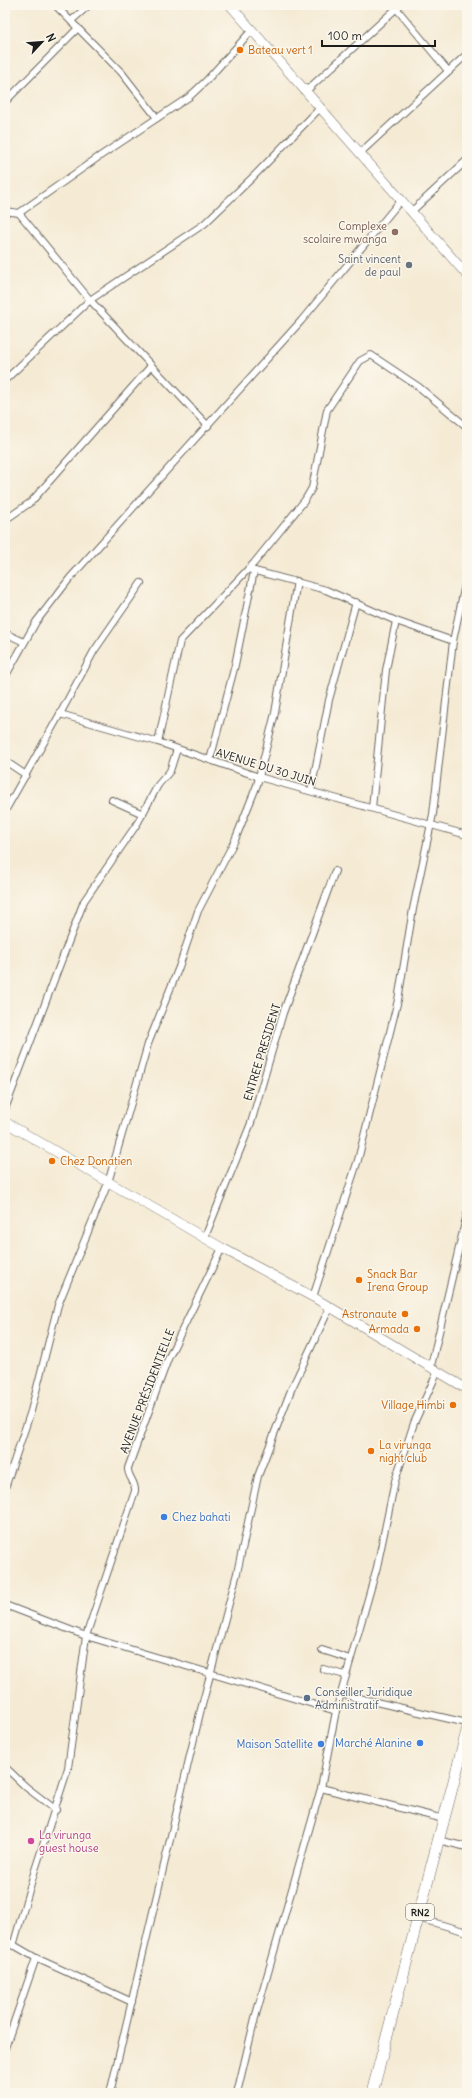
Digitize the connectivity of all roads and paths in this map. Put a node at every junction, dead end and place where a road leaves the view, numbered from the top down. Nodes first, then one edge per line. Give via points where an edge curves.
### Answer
1 (55, 5) edge
2 (89, 5) edge
3 (230, 5) edge
4 (398, 7) edge
5 (71, 21) junction
6 (78, 28) junction
7 (252, 30) junction
8 (467, 54) edge
9 (449, 72) junction
10 (306, 90) junction
11 (5, 102) edge
12 (320, 107) junction
13 (157, 118) junction
14 (360, 153) junction
15 (467, 160) edge
16 (401, 200) junction
17 (5, 211) edge
18 (411, 212) junction
19 (20, 213) junction
20 (466, 270) edge
21 (90, 300) junction
22 (151, 366) junction
23 (5, 380) edge
24 (208, 426) junction
25 (467, 427) edge
26 (5, 520) edge
27 (251, 570) junction
28 (467, 575) edge
29 (298, 581) junction
30 (141, 583) dead end
31 (356, 602) junction
32 (396, 621) junction
33 (5, 633) edge
34 (453, 641) junction
35 (24, 642) junction
36 (5, 677) edge
37 (60, 714) junction
38 (158, 742) junction
39 (177, 749) junction
40 (210, 760) junction
41 (5, 761) edge
42 (26, 775) junction
43 (259, 777) junction
44 (311, 791) junction
45 (112, 800) dead end
46 (372, 808) junction
47 (5, 811) edge
48 (143, 814) junction
49 (431, 825) junction
50 (467, 834) edge
51 (335, 871) dead end
52 (5, 1109) edge
53 (5, 1122) edge
54 (108, 1183) junction
55 (467, 1214) edge
56 (205, 1237) junction
57 (222, 1248) junction
58 (313, 1297) junction
59 (330, 1307) junction
60 (434, 1369) junction
61 (467, 1389) edge
62 (5, 1488) edge
63 (5, 1605) edge
64 (86, 1636) junction
65 (322, 1650) dead end
66 (350, 1659) junction
67 (323, 1669) dead end
68 (211, 1673) junction
69 (346, 1676) junction
70 (341, 1694) junction
71 (336, 1711) junction
72 (467, 1722) edge
73 (467, 1734) edge
74 (5, 1767) edge
75 (321, 1788) junction
76 (56, 1810) junction
77 (444, 1819) junction
78 (438, 1840) junction
79 (467, 1848) edge
80 (418, 1918) junction
81 (467, 1932) edge
82 (5, 1940) edge
83 (13, 1946) junction
84 (36, 1958) junction
85 (132, 2002) junction
86 (5, 2048) edge
87 (110, 2093) edge
88 (237, 2093) edge
89 (373, 2093) edge

1 - 5 street
2 - 5 street
3 - 7 street
4 - 9 street
4 - 10 street
5 - 6 street
6 - 11 street
6 - 13 street via 122,73
7 - 10 street
7 - 13 street via 189,98
8 - 9 street
9 - 14 street
10 - 12 street
12 - 14 street
12 - 21 street via 204,224
13 - 19 street
14 - 16 street
15 - 18 street
16 - 18 street
16 - 24 street via 301,321
17 - 19 street
18 - 20 street
19 - 21 street
21 - 22 street
21 - 23 street
22 - 24 street
22 - 26 street via 31,502
24 - 35 street via 70,578
25 - 27 street via 419,387 371,355 365,357 327,410 309,494
27 - 29 street
27 - 38 street via 180,641
27 - 40 street via 235,665
28 - 34 street
29 - 31 street
29 - 43 street via 276,713
30 - 37 street via 99,641
31 - 32 street
31 - 44 street via 330,700
32 - 34 street
32 - 46 street via 386,670
33 - 35 street
34 - 49 street
35 - 36 street
37 - 38 street, AVENUE DU 30 JUIN
37 - 42 street
38 - 39 street, AVENUE DU 30 JUIN
39 - 40 street, AVENUE DU 30 JUIN
39 - 48 street via 170,771 158,785
40 - 43 street, AVENUE DU 30 JUIN
41 - 42 street
42 - 47 street
43 - 44 street, AVENUE DU 30 JUIN
43 - 54 street via 235,840 198,911 179,967 161,1008 148,1044
44 - 46 street, AVENUE DU 30 JUIN
45 - 48 street
46 - 49 street, AVENUE DU 30 JUIN
48 - 52 street via 84,901
49 - 50 street, AVENUE DU 30 JUIN
49 - 58 street via 413,908 398,1000 358,1160
51 - 56 street, ENTREE PRESIDENT via 283,1013 251,1123
53 - 54 street
54 - 56 street
54 - 62 street via 58,1305 31,1410
55 - 60 street
56 - 57 street
57 - 58 street
57 - 64 street, AVENUE PRÉSIDENTIELLE via 168,1359 127,1470 135,1485 135,1491
58 - 59 street
59 - 60 street
59 - 68 street via 291,1390 261,1464 252,1494 237,1573
60 - 61 street
60 - 66 street via 395,1481 377,1567
63 - 64 street
64 - 68 street
64 - 76 street, AVENUE PRÉSIDENTIELLE via 68,1768
65 - 66 street
66 - 69 street
67 - 69 street
68 - 71 street
68 - 85 street
69 - 70 street
70 - 71 street
70 - 72 street
71 - 75 street
73 - 77 highway, RN2
74 - 76 street
75 - 77 street
75 - 88 street via 255,2018
76 - 83 street, AVENUE PRÉSIDENTIELLE
77 - 78 highway, RN2
78 - 79 street
78 - 80 highway, RN2
80 - 81 street
80 - 89 highway, RN2
82 - 83 street
83 - 84 street
84 - 85 street
84 - 86 street
85 - 87 street

